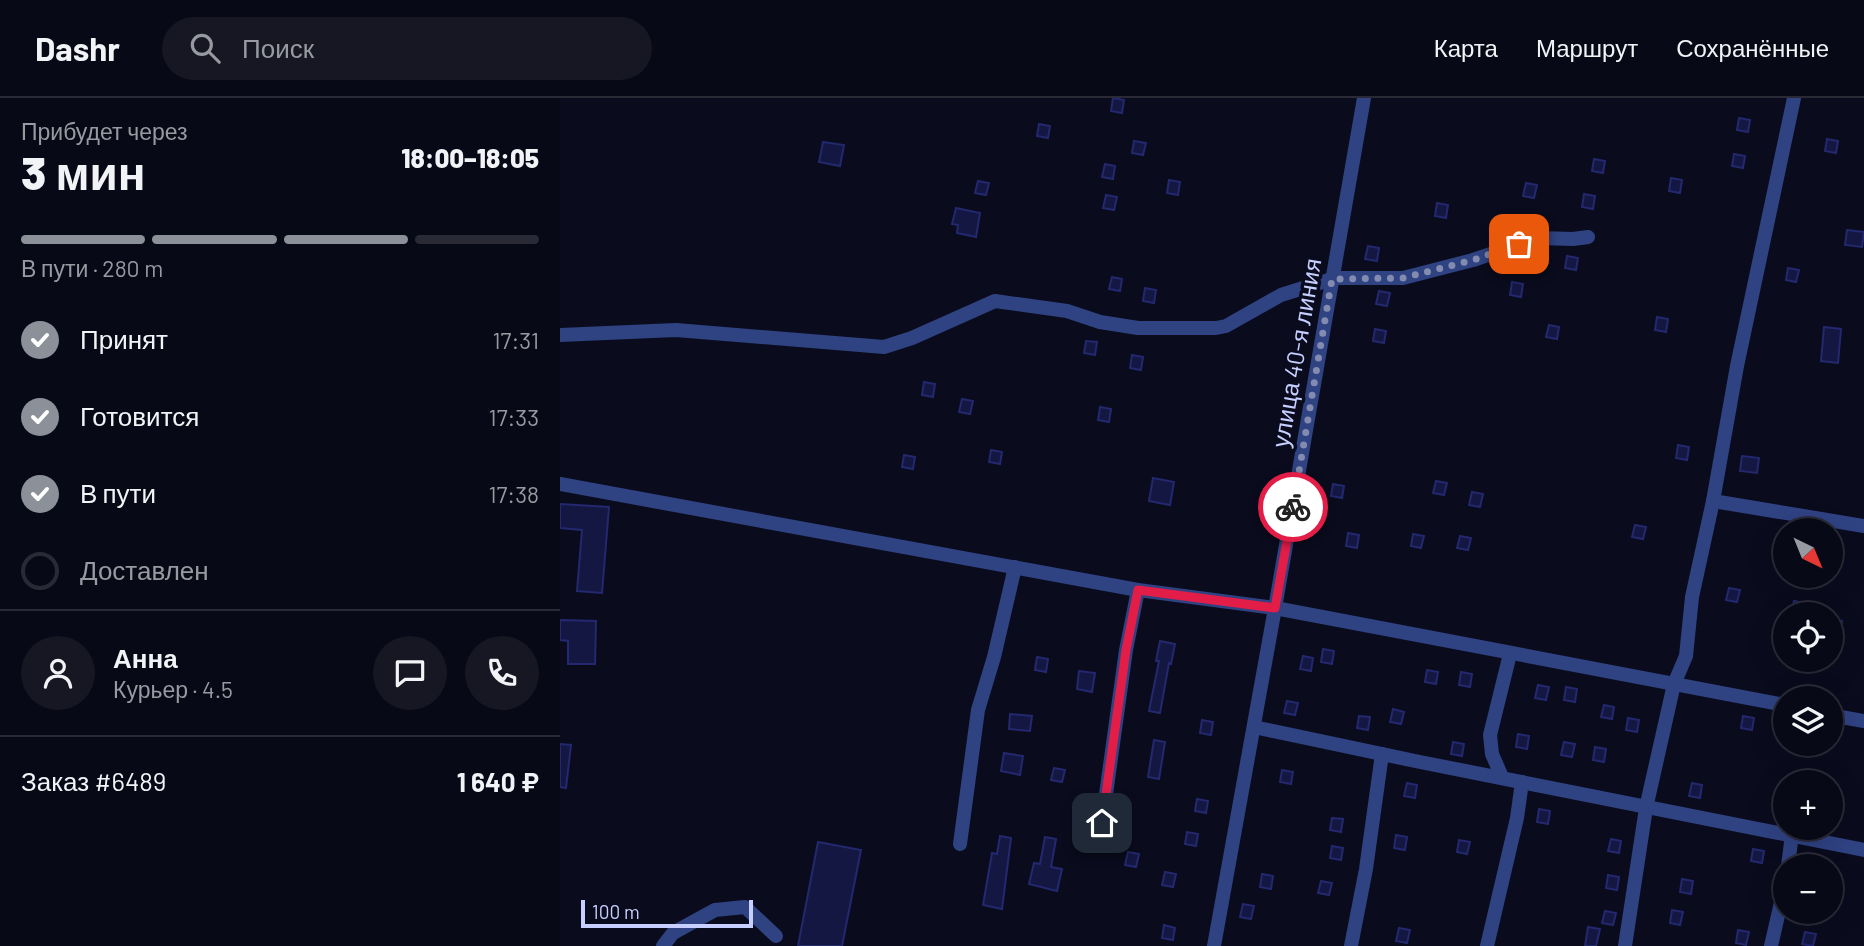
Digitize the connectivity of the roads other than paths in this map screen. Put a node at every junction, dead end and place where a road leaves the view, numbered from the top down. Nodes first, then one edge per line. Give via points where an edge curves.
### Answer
1 (1364, 98) edge
2 (1794, 98) edge
3 (1588, 237) dead end
4 (1332, 279) junction
5 (560, 335) edge
6 (560, 484) edge
7 (1713, 501) junction
8 (1864, 526) edge
9 (1016, 567) junction
10 (1138, 590) junction
11 (1275, 608) junction
12 (1510, 654) junction
13 (1674, 684) junction
14 (1773, 703) edge
15 (1843, 717) edge
16 (1864, 721) edge
17 (1254, 727) junction
18 (1382, 754) junction
19 (1502, 777) junction
20 (1522, 782) junction
21 (1646, 808) junction
22 (1102, 823) dead end
23 (1773, 831) edge
24 (1819, 840) edge
25 (960, 844) dead end
26 (1864, 850) edge
27 (1776, 924) edge
28 (776, 936) dead end
29 (663, 946) edge
30 (1214, 946) edge
31 (1351, 946) edge
32 (1488, 946) edge
33 (1625, 946) edge
34 (1771, 946) edge

1 - 4 street, улица 40-я линия
2 - 7 street
3 - 4 street via 1538,238 1403,278
4 - 5 street via 1281,295 1216,328 1138,328 995,301 884,347 676,330
4 - 11 street, улица 40-я линия
6 - 9 street
7 - 8 street
7 - 13 street via 1692,597 1686,656
9 - 10 street
9 - 25 street via 978,710
10 - 11 street
10 - 22 street
11 - 12 street
11 - 17 street, улица 40-я линия
12 - 13 street
12 - 19 street via 1490,736
13 - 14 street
13 - 21 street
15 - 16 street
17 - 18 street
17 - 30 street, улица 40-я линия
18 - 19 street
18 - 31 street
19 - 20 street
20 - 21 street
20 - 32 street
21 - 23 street
21 - 33 street
24 - 26 street
27 - 34 street
28 - 29 street via 745,907 715,911 673,933

